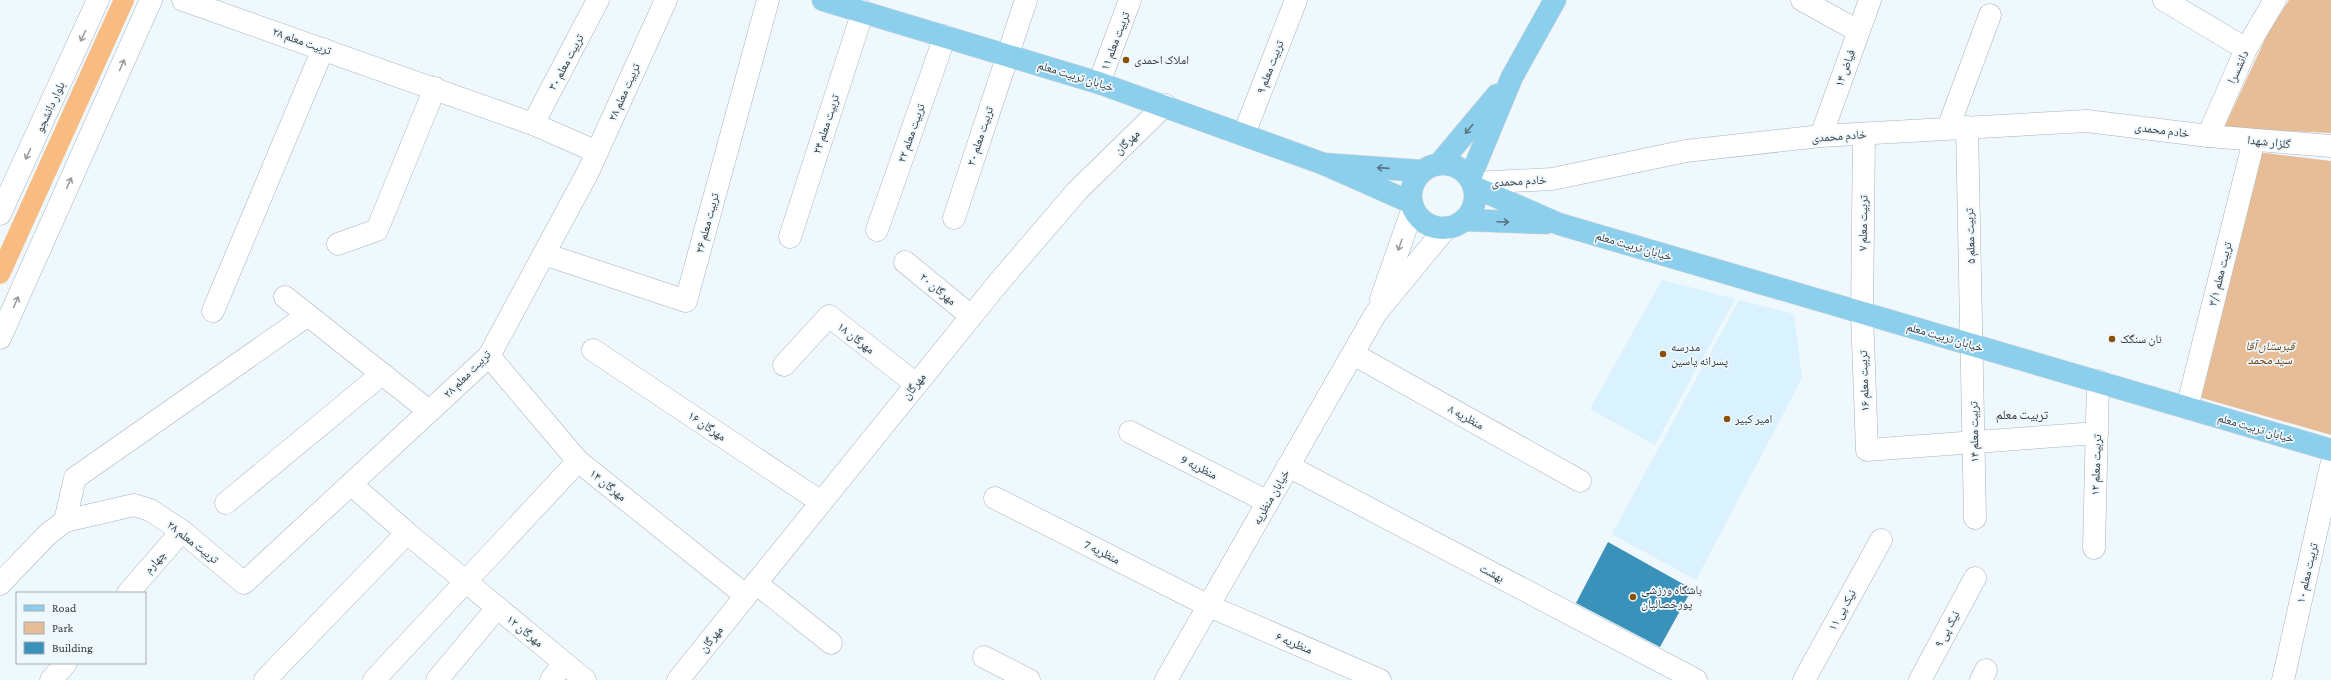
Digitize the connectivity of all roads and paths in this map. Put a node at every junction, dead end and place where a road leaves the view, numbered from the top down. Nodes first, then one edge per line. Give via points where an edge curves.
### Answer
1 (98, 0) edge
2 (152, 0) edge
3 (183, 0) edge
4 (598, 0) edge
5 (666, 0) edge
6 (768, 0) edge
7 (823, 0) edge
8 (1026, 0) edge
9 (1130, 0) edge
10 (1296, 0) edge
11 (1555, 0) edge
12 (1802, 0) edge
13 (1870, 0) edge
14 (2164, 0) edge
15 (2274, 0) edge
16 (856, 6) edge
17 (1990, 15) dead end
18 (1858, 31) junction
19 (945, 36) junction
20 (323, 49) junction
21 (2246, 49) junction
22 (1007, 55) junction
23 (1512, 77) junction
24 (1099, 83) junction
25 (435, 88) junction
26 (1165, 105) junction
27 (533, 124) junction
28 (1957, 128) junction
29 (1244, 134) junction
30 (1864, 134) junction
31 (1820, 136) junction
32 (2208, 136) junction
33 (2254, 140) junction
34 (2331, 146) edge
35 (597, 152) junction
36 (1324, 164) junction
37 (1431, 167) junction
38 (1472, 183) junction
39 (1412, 206) junction
40 (0, 214) edge
41 (954, 218) dead end
42 (1455, 224) junction
43 (1559, 224) junction
44 (877, 230) dead end
45 (790, 237) dead end
46 (338, 244) dead end
47 (544, 254) junction
48 (905, 262) dead end
49 (285, 297) dead end
50 (213, 311) dead end
51 (1862, 313) junction
52 (1376, 314) junction
53 (308, 315) junction
54 (971, 316) junction
55 (0, 338) edge
56 (1973, 346) junction
57 (593, 350) dead end
58 (1353, 354) junction
59 (489, 356) junction
60 (784, 364) dead end
61 (382, 374) junction
62 (2098, 381) junction
63 (916, 384) junction
64 (2187, 408) junction
65 (429, 412) junction
66 (1130, 432) dead end
67 (2097, 433) junction
68 (1974, 443) junction
69 (2331, 450) edge
70 (578, 461) junction
71 (1288, 466) junction
72 (2331, 466) edge
73 (1580, 481) dead end
74 (352, 485) junction
75 (995, 498) dead end
76 (821, 502) junction
77 (1268, 502) junction
78 (226, 503) dead end
79 (1976, 518) dead end
80 (65, 521) junction
81 (182, 531) junction
82 (406, 533) junction
83 (1881, 540) dead end
84 (2094, 548) dead end
85 (1975, 578) dead end
86 (465, 582) junction
87 (0, 584) edge
88 (750, 589) junction
89 (129, 592) edge
90 (1209, 606) junction
91 (497, 608) junction
92 (831, 643) dead end
93 (984, 657) dead end
94 (65, 664) edge
95 (558, 672) edge
96 (51, 680) edge
97 (264, 680) edge
98 (374, 680) edge
99 (437, 680) edge
100 (585, 680) edge
101 (678, 680) edge
102 (1029, 680) edge
103 (1166, 680) edge
104 (1380, 680) edge
105 (1696, 680) edge
106 (1804, 680) edge
107 (1920, 680) edge
108 (2283, 680) edge

1 -> 40 street, بلوار دانشجو
55 -> 2 street
3 - 20 street, تربیت معلم ۲۸
4 - 27 street, تربیت معلم ۳۰
5 - 35 street, تربیت معلم ۲۸
6 - 47 street, تربیت معلم ۲۶ via 686,302
7 - 16 main road, خیابان تربیت معلم
8 - 22 street, تربیت معلم ۲۰
9 - 24 street, تربیت معلم ۱۱
10 - 29 street, تربیت معلم ۹
11 - 23 main road
12 - 18 street
13 - 18 street, فیاض ۱۴
14 - 21 street
15 - 21 street, دانشسرا
16 - 19 main road, خیابان تربیت معلم
16 - 45 street, تربیت معلم ۲۴
17 - 28 street
18 - 31 street, فیاض ۱۴
19 - 22 main road, خیابان تربیت معلم
19 - 44 street, تربیت معلم ۲۲
20 - 25 street, تربیت معلم ۲۸
20 - 50 street
21 - 32 street, دانشسرا
22 - 24 main road, خیابان تربیت معلم
22 - 41 street, تربیت معلم ۲۰
23 -> 37 main road
23 - 38 main road
24 - 26 main road, خیابان تربیت معلم
25 - 27 street, تربیت معلم ۲۸
25 - 46 street via 377,230
26 - 29 main road, خیابان تربیت معلم
26 - 54 street, مهرگان via 1077,191
27 - 35 street, تربیت معلم ۲۸
28 - 30 street, خادم محمدی
28 - 32 street, خادم محمدی via 2087,121
28 - 56 street, تربیت معلم ۵
29 - 36 main road, خیابان تربیت معلم
30 - 31 street, خادم محمدی
30 - 51 street, تربیت معلم ۷
31 - 38 street, خادم محمدی via 1686,150 1552,179
32 - 33 street, گلزار شهدا
33 - 34 street, گلزار شهدا
33 - 64 street, تربیت معلم ۳/۱
35 - 47 street, تربیت معلم ۲۸
37 -> 36 main road
36 - 39 main road
37 - 38 main road via 1460,168
37 - 39 main road via 1411,188
38 - 42 main road via 1474,203 1471,213
38 - 43 main road
39 - 42 main road via 1426,223
39 -> 52 street
42 -> 43 main road
42 - 52 street
43 - 51 main road, خیابان تربیت معلم
47 - 59 street, تربیت معلم ۲۸
48 - 54 street, مهرگان ۲۰
49 - 53 street
51 - 56 main road, خیابان تربیت معلم
51 - 68 street, تربیت معلم ۱۶ via 1867,450
52 - 58 street, خیابان منظریه
53 - 61 street
53 - 80 street via 75,478
54 - 63 street, مهرگان
56 - 62 main road, خیابان تربیت معلم
56 - 68 street, تربیت معلم ۱۴
57 - 76 street, مهرگان ۱۶
58 - 71 street, خیابان منظریه
58 - 73 street, منظریه ۸
59 - 65 street, تربیت معلم ۲۸
59 - 70 street, مهرگان ۱۴
60 - 63 street, مهرگان ۱۸ via 829,316
61 - 65 street
61 - 78 street
62 - 64 main road, خیابان تربیت معلم
62 - 67 street, تربیت معلم ۱۲
63 - 76 street, مهرگان
64 - 69 main road, خیابان تربیت معلم
65 - 74 street, تربیت معلم ۲۸
66 - 77 street, منظریه 9
67 - 68 street
67 - 84 street, تربیت معلم ۱۲
68 - 79 street, تربیت معلم ۱۴
70 - 86 street
70 - 88 street, مهرگان ۱۴
71 - 77 street, خیابان منظریه
71 - 105 street, بهشت
72 - 108 street, تربیت معلم ۱۰
74 - 81 street, تربیت معلم ۲۸ via 244,583
74 - 82 street, مهرگان ۱۲
75 - 90 street, منظریه 7
76 - 88 street, مهرگان
77 - 90 street, خیابان منظریه
80 - 81 street, تربیت معلم ۲۸ via 134,505 150,510
80 - 87 street via 48,534
81 - 89 street, چهارم
82 - 86 street, مهرگان ۱۲
82 - 97 street
83 - 106 street, نیک پی ۱۱
85 - 107 street, نیک پی ۹
86 - 91 street, مهرگان ۱۲
86 - 98 street
88 - 92 street, مهرگان ۱۴
88 - 101 street, مهرگان
90 - 103 street, خیابان منظریه
90 - 104 street, منظریه ۶
91 - 95 street, مهرگان ۱۲
91 - 99 street
93 - 102 street
94 - 96 street
95 - 100 street, مهرگان ۱۲

